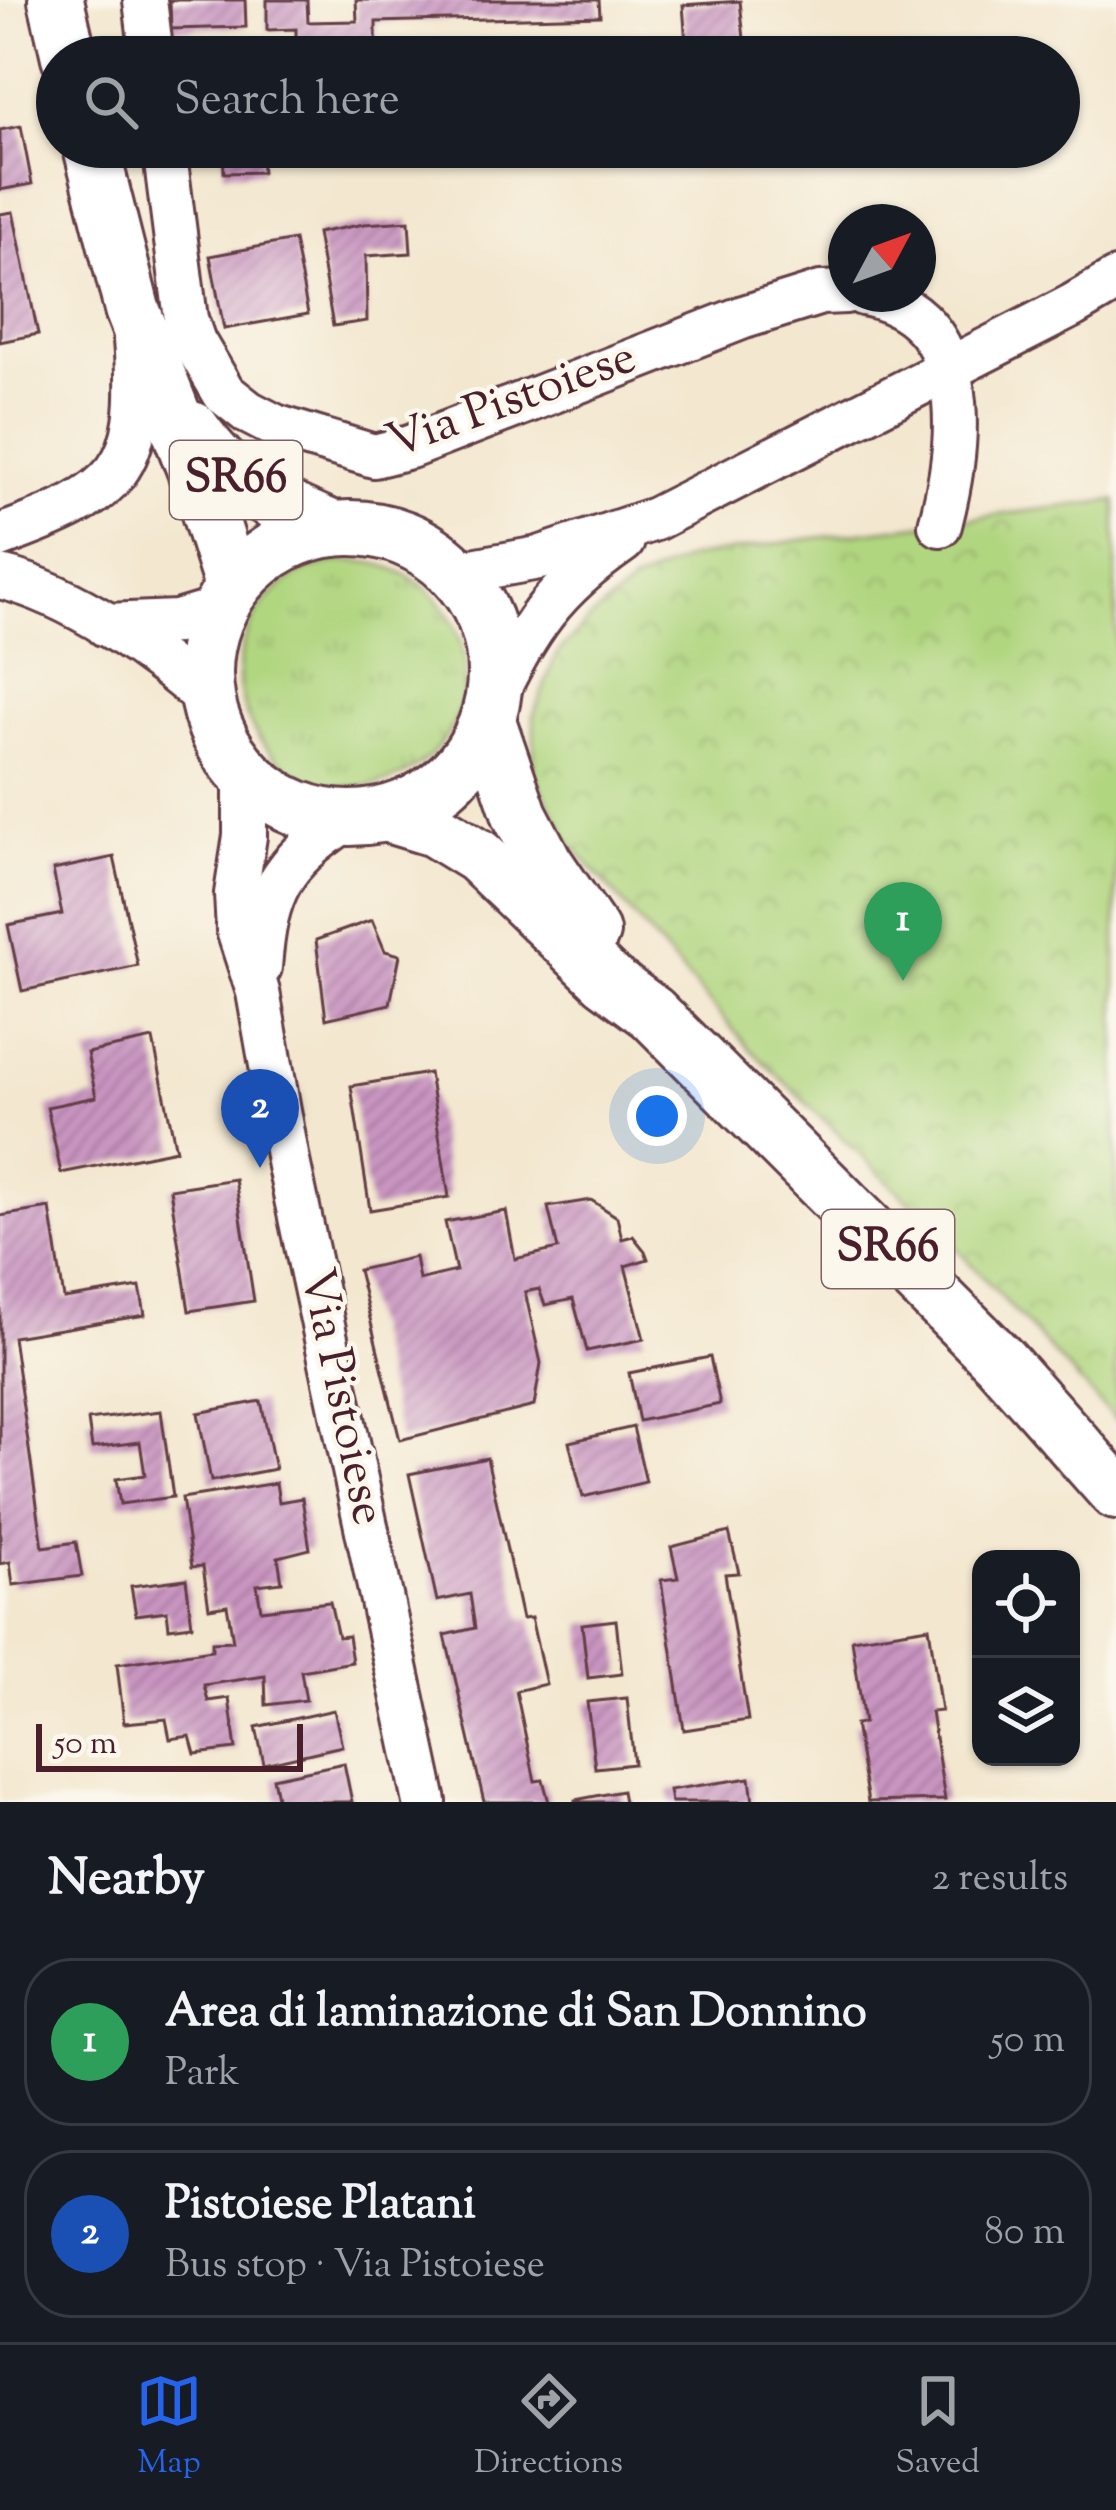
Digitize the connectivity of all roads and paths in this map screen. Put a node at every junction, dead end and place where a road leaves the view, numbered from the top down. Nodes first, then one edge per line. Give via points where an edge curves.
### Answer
1 (56, 0) edge
2 (145, 0) edge
3 (64, 36) edge
4 (149, 36) edge
5 (96, 168) edge
6 (167, 168) edge
7 (1116, 280) edge
8 (828, 293) edge
9 (132, 309) junction
10 (911, 312) edge
11 (950, 370) junction
12 (168, 395) junction
13 (0, 508) edge
14 (55, 516) junction
15 (655, 518) junction
16 (940, 525) dead end
17 (333, 529) junction
18 (0, 536) edge
19 (456, 573) junction
20 (0, 577) edge
21 (226, 597) junction
22 (106, 625) junction
23 (211, 703) junction
24 (490, 713) junction
25 (245, 774) junction
26 (366, 818) junction
27 (258, 992) junction
28 (652, 1013) junction
29 (1116, 1492) edge
30 (425, 1802) edge

1 - 3 main road
2 - 4 street
5 - 9 main road, Via Pistoiese / SR66
6 - 8 street, Via Pistoiese via 186,319 224,393 275,426 374,455 744,316
7 - 11 street
9 - 12 main road, Via Pistoiese / SR66
9 - 14 street via 137,392 130,444 105,485
10 - 11 street
11 - 15 street
11 - 16 street via 950,489
12 - 17 main road, Via Pistoiese / SR66 via 232,478
12 - 21 main road, Via Pistoiese / SR66 via 226,559
13 - 14 street
14 - 18 street
15 - 19 street via 539,558
15 - 24 street via 548,604
17 - 19 main road, Via Pistoiese / SR66 via 400,537
17 - 21 main road, Via Pistoiese / SR66 via 275,548
19 - 24 main road, Via Pistoiese / SR66 via 489,638
20 - 22 street
21 - 22 street via 177,622
21 - 23 main road, Via Pistoiese / SR66 via 207,662
22 - 23 street
23 - 25 main road, Via Pistoiese / SR66
24 - 26 main road, Via Pistoiese via 460,768 429,793
24 - 28 main road, SR66 via 520,815 545,863
25 - 26 main road, Via Pistoiese / SR66 via 300,810
25 - 27 street, Via Pistoiese via 236,910
26 - 27 street, Via Pistoiese via 300,852 275,887
26 - 28 main road, SR66 via 434,829 478,856
27 - 30 street, Via Pistoiese
28 - 29 main road, SR66 via 1017,1378

